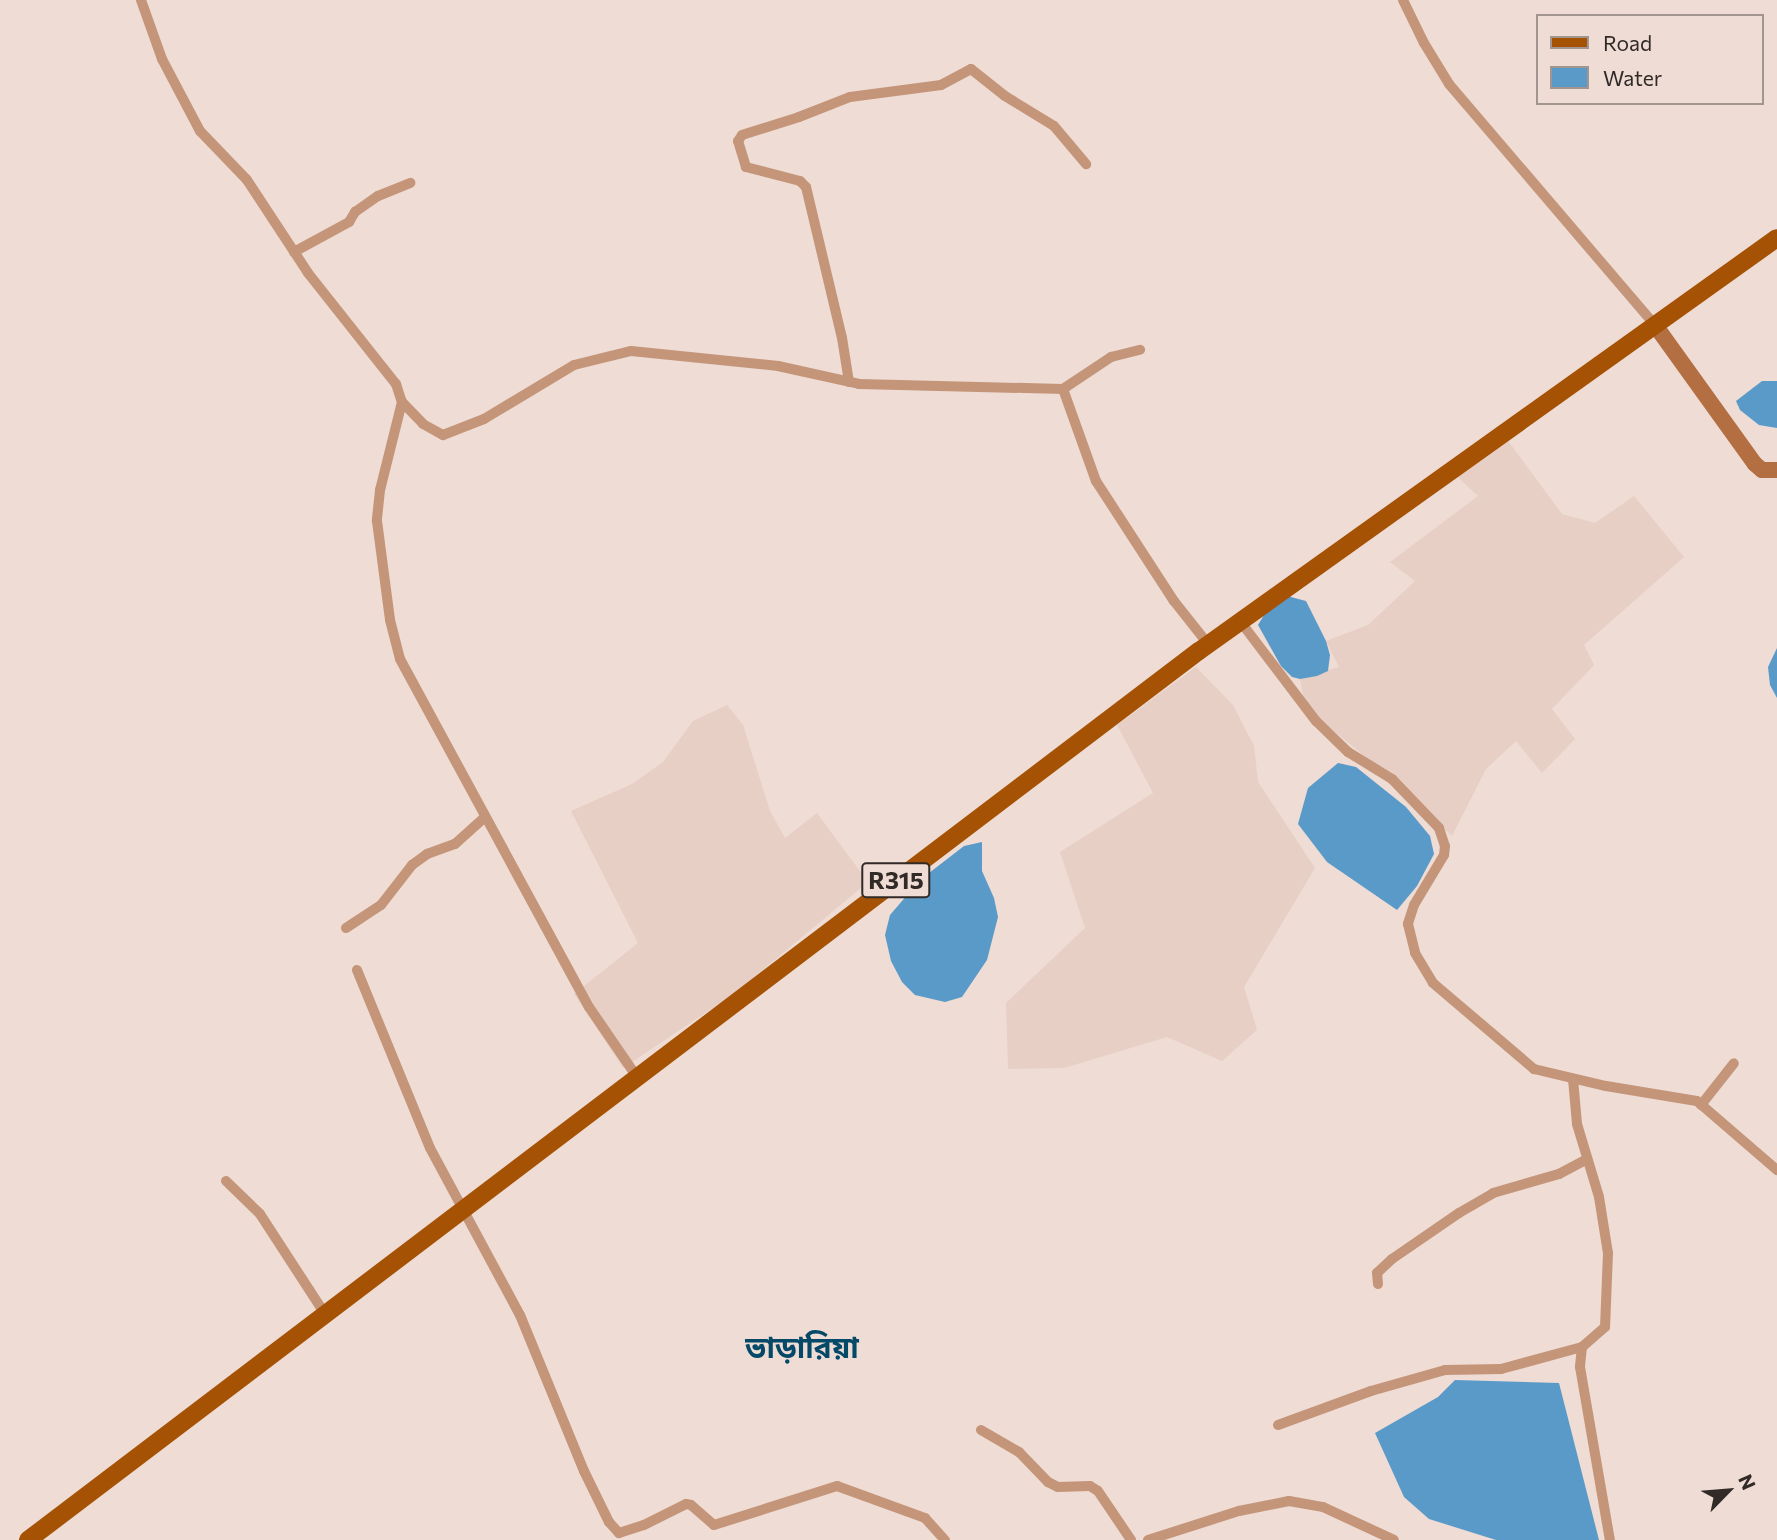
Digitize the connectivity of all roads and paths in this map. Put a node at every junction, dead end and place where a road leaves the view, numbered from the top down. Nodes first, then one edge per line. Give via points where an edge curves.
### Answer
1 (141, 0) edge
2 (1403, 0) edge
3 (1086, 164) dead end
4 (410, 183) dead end
5 (1777, 237) edge
6 (294, 252) junction
7 (1655, 325) junction
8 (1140, 350) dead end
9 (849, 382) junction
10 (1063, 389) junction
11 (402, 402) junction
12 (1777, 470) edge
13 (1240, 621) junction
14 (1208, 644) junction
15 (485, 817) junction
16 (346, 928) dead end
17 (358, 970) dead end
18 (1734, 1063) dead end
19 (637, 1077) junction
20 (1573, 1079) junction
21 (1701, 1105) junction
22 (1587, 1159) junction
23 (1777, 1171) edge
24 (226, 1181) dead end
25 (462, 1209) junction
26 (1378, 1284) dead end
27 (325, 1314) junction
28 (1582, 1347) junction
29 (1278, 1425) dead end
30 (981, 1430) dead end
31 (28, 1540) edge
32 (945, 1540) edge
33 (1131, 1540) edge
34 (1148, 1540) edge
35 (1394, 1540) edge
36 (1610, 1540) edge

1 - 6 street via 183,103 200,131 247,180
2 - 7 street via 1449,83
3 - 9 street via 1054,126 971,69 941,85 850,97 742,135 738,141 746,167 800,181 806,187
4 - 6 street via 378,196 349,222
5 - 7 main road, R315
6 - 11 street via 387,372
7 - 12 street via 1755,464 1762,470
7 - 13 main road, R315
8 - 10 street via 1111,357
9 - 10 street
9 - 11 street via 778,366 631,351 574,365 484,419 443,435 423,424
10 - 14 street via 1096,481 1174,601
11 - 15 street via 377,506 390,620 400,660
13 - 14 main road, R315
13 - 20 street via 1316,721 1348,752 1392,779 1439,828 1444,855 1408,924 1415,953 1433,983 1534,1069
14 - 19 main road, R315
15 - 16 street via 455,844 412,865 381,905
15 - 19 street via 589,1007
17 - 25 street via 430,1148
18 - 21 street
19 - 25 main road, R315
20 - 21 street
20 - 22 street via 1577,1124
21 - 23 street
22 - 26 street via 1559,1174 1493,1193 1459,1213 1391,1259 1377,1273
22 - 28 street via 1599,1197 1608,1254 1605,1327
24 - 27 street via 260,1214
25 - 27 main road, R315
25 - 32 street via 520,1315 584,1471 619,1533 685,1504 714,1525 837,1486 925,1518
27 - 31 main road, R315
28 - 29 street via 1501,1369 1446,1370
28 - 36 street via 1580,1367
30 - 33 street via 1019,1452 1048,1482 1058,1487 1090,1486 1098,1491
34 - 35 street via 1239,1511 1289,1501 1324,1507

